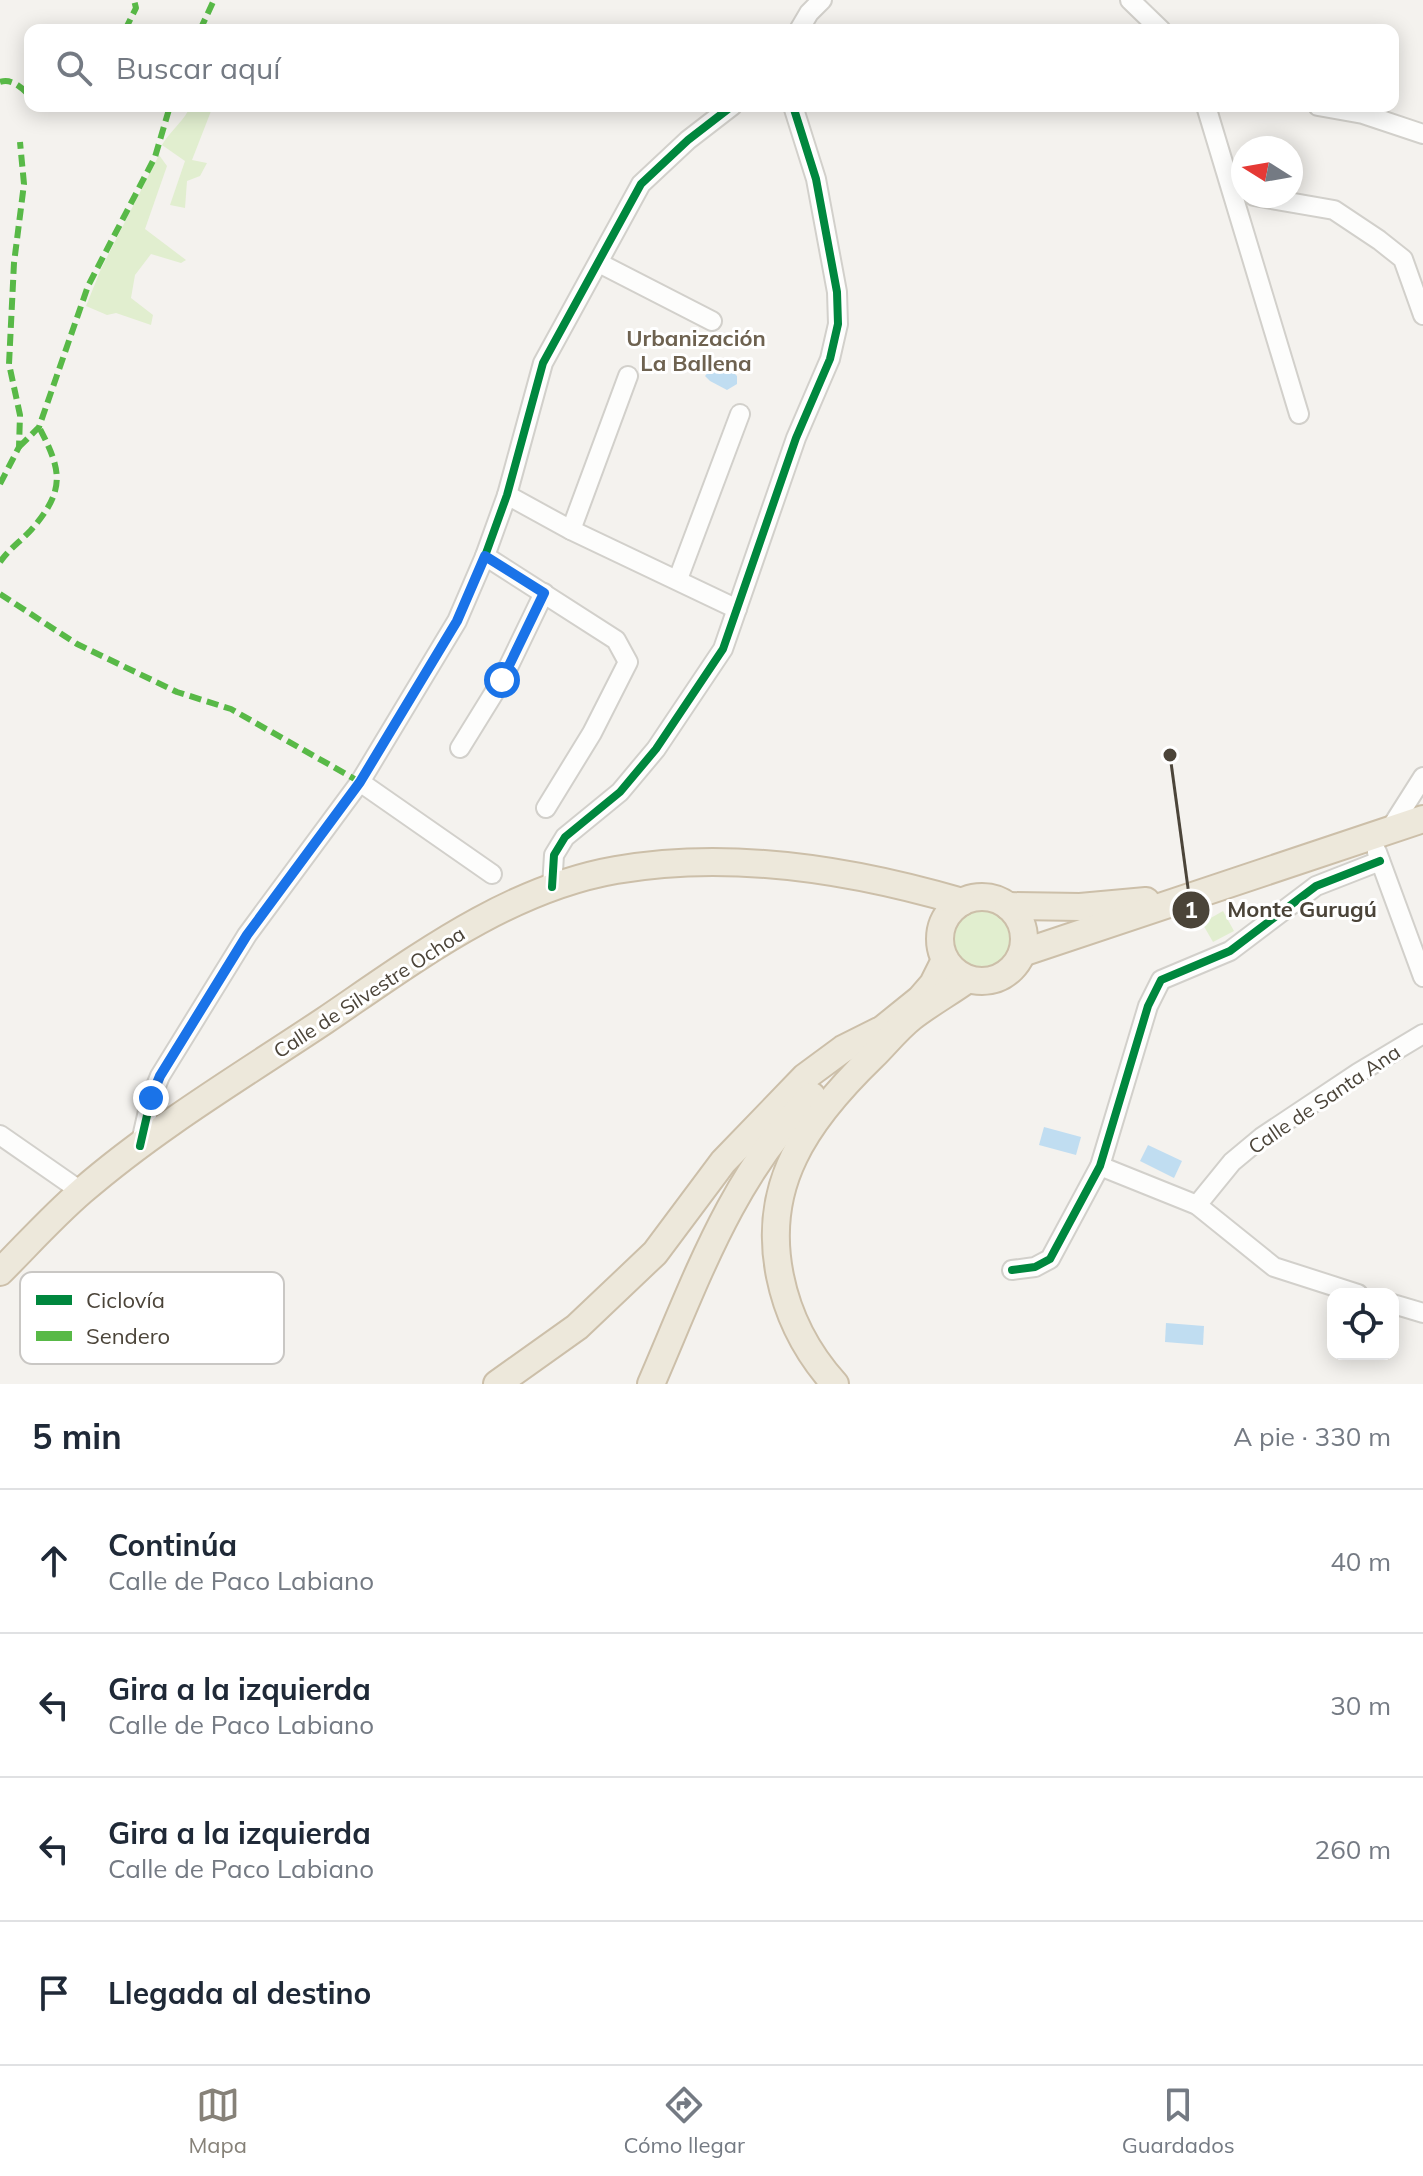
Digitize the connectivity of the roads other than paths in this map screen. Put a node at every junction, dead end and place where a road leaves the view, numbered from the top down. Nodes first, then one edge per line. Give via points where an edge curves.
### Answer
1 (822, 0) edge
2 (1130, 0) edge
3 (803, 24) edge
4 (1155, 24) edge
5 (724, 112) edge
6 (795, 112) edge
7 (1208, 112) edge
8 (1352, 112) edge
9 (1423, 134) edge
10 (1231, 175) edge
11 (1303, 205) edge
12 (1242, 208) edge
13 (599, 263) junction
14 (1423, 315) edge
15 (712, 321) dead end
16 (628, 376) dead end
17 (740, 414) dead end
18 (1299, 414) dead end
19 (507, 495) junction
20 (571, 530) junction
21 (485, 556) junction
22 (678, 579) junction
23 (544, 593) junction
24 (737, 609) junction
25 (460, 748) dead end
26 (1423, 777) edge
27 (360, 782) junction
28 (546, 808) dead end
29 (1423, 819) edge
30 (1381, 832) junction
31 (1380, 861) junction
32 (492, 874) dead end
33 (879, 881) junction
34 (552, 887) junction
35 (1186, 897) junction
36 (962, 902) junction
37 (1008, 906) junction
38 (941, 933) junction
39 (1022, 953) junction
40 (945, 960) junction
41 (1423, 977) edge
42 (968, 979) junction
43 (912, 1018) junction
44 (879, 1031) junction
45 (1423, 1034) edge
46 (828, 1080) junction
47 (0, 1135) edge
48 (140, 1146) junction
49 (1100, 1166) junction
50 (82, 1192) junction
51 (1197, 1205) junction
52 (1012, 1270) dead end
53 (0, 1272) edge
54 (1339, 1288) edge
55 (1399, 1306) edge
56 (1423, 1313) edge
57 (497, 1384) edge
58 (651, 1384) edge
59 (835, 1384) edge

1 - 3 street
2 - 4 street
5 - 13 street via 641,184
6 - 24 street via 816,179 838,324 830,359 796,438
7 - 10 street
8 - 9 street
11 - 14 street via 1334,210 1403,259
12 - 18 street
13 - 15 street
13 - 19 street via 543,363
16 - 20 street
17 - 22 street
19 - 20 street
19 - 21 street
20 - 22 street
21 - 23 street
21 - 27 street via 457,621
22 - 24 street
23 - 25 street via 502,680
23 - 28 street via 616,640 628,662
24 - 34 street via 723,649 656,749 620,792 565,837 554,855
26 - 30 street
27 - 32 street
27 - 48 street via 247,935 160,1076
29 - 30 highway
30 - 31 street
30 - 35 highway
31 - 41 street
31 - 49 street via 1316,886 1230,951 1161,980 1148,1006
33 - 34 highway, Calle de Silvestre Ochoa via 736,863 614,870
33 - 36 highway, Calle de Silvestre Ochoa
33 - 38 highway via 923,906
34 - 48 highway, Calle de Silvestre Ochoa via 441,942
35 - 37 highway via 1080,907
35 - 39 highway
36 - 37 highway via 986,897
36 - 38 highway
37 - 39 highway via 1023,927
38 - 40 highway
39 - 42 highway via 1016,965 994,980
40 - 42 highway
40 - 44 highway via 920,999
42 - 43 highway
43 - 46 highway
43 - 59 highway via 849,1080 808,1132 780,1199 776,1250 783,1290 804,1342
44 - 46 highway
44 - 57 highway via 805,1077 723,1162 655,1253 577,1327
45 - 51 street, Calle de Santa Ana via 1262,1137 1232,1162
46 - 58 highway via 773,1138 745,1181 719,1227
47 - 50 street
48 - 50 highway, Calle de Silvestre Ochoa
49 - 51 street
49 - 52 street via 1050,1259
50 - 53 highway, Calle de Silvestre Ochoa
51 - 54 street via 1274,1267
55 - 56 street

